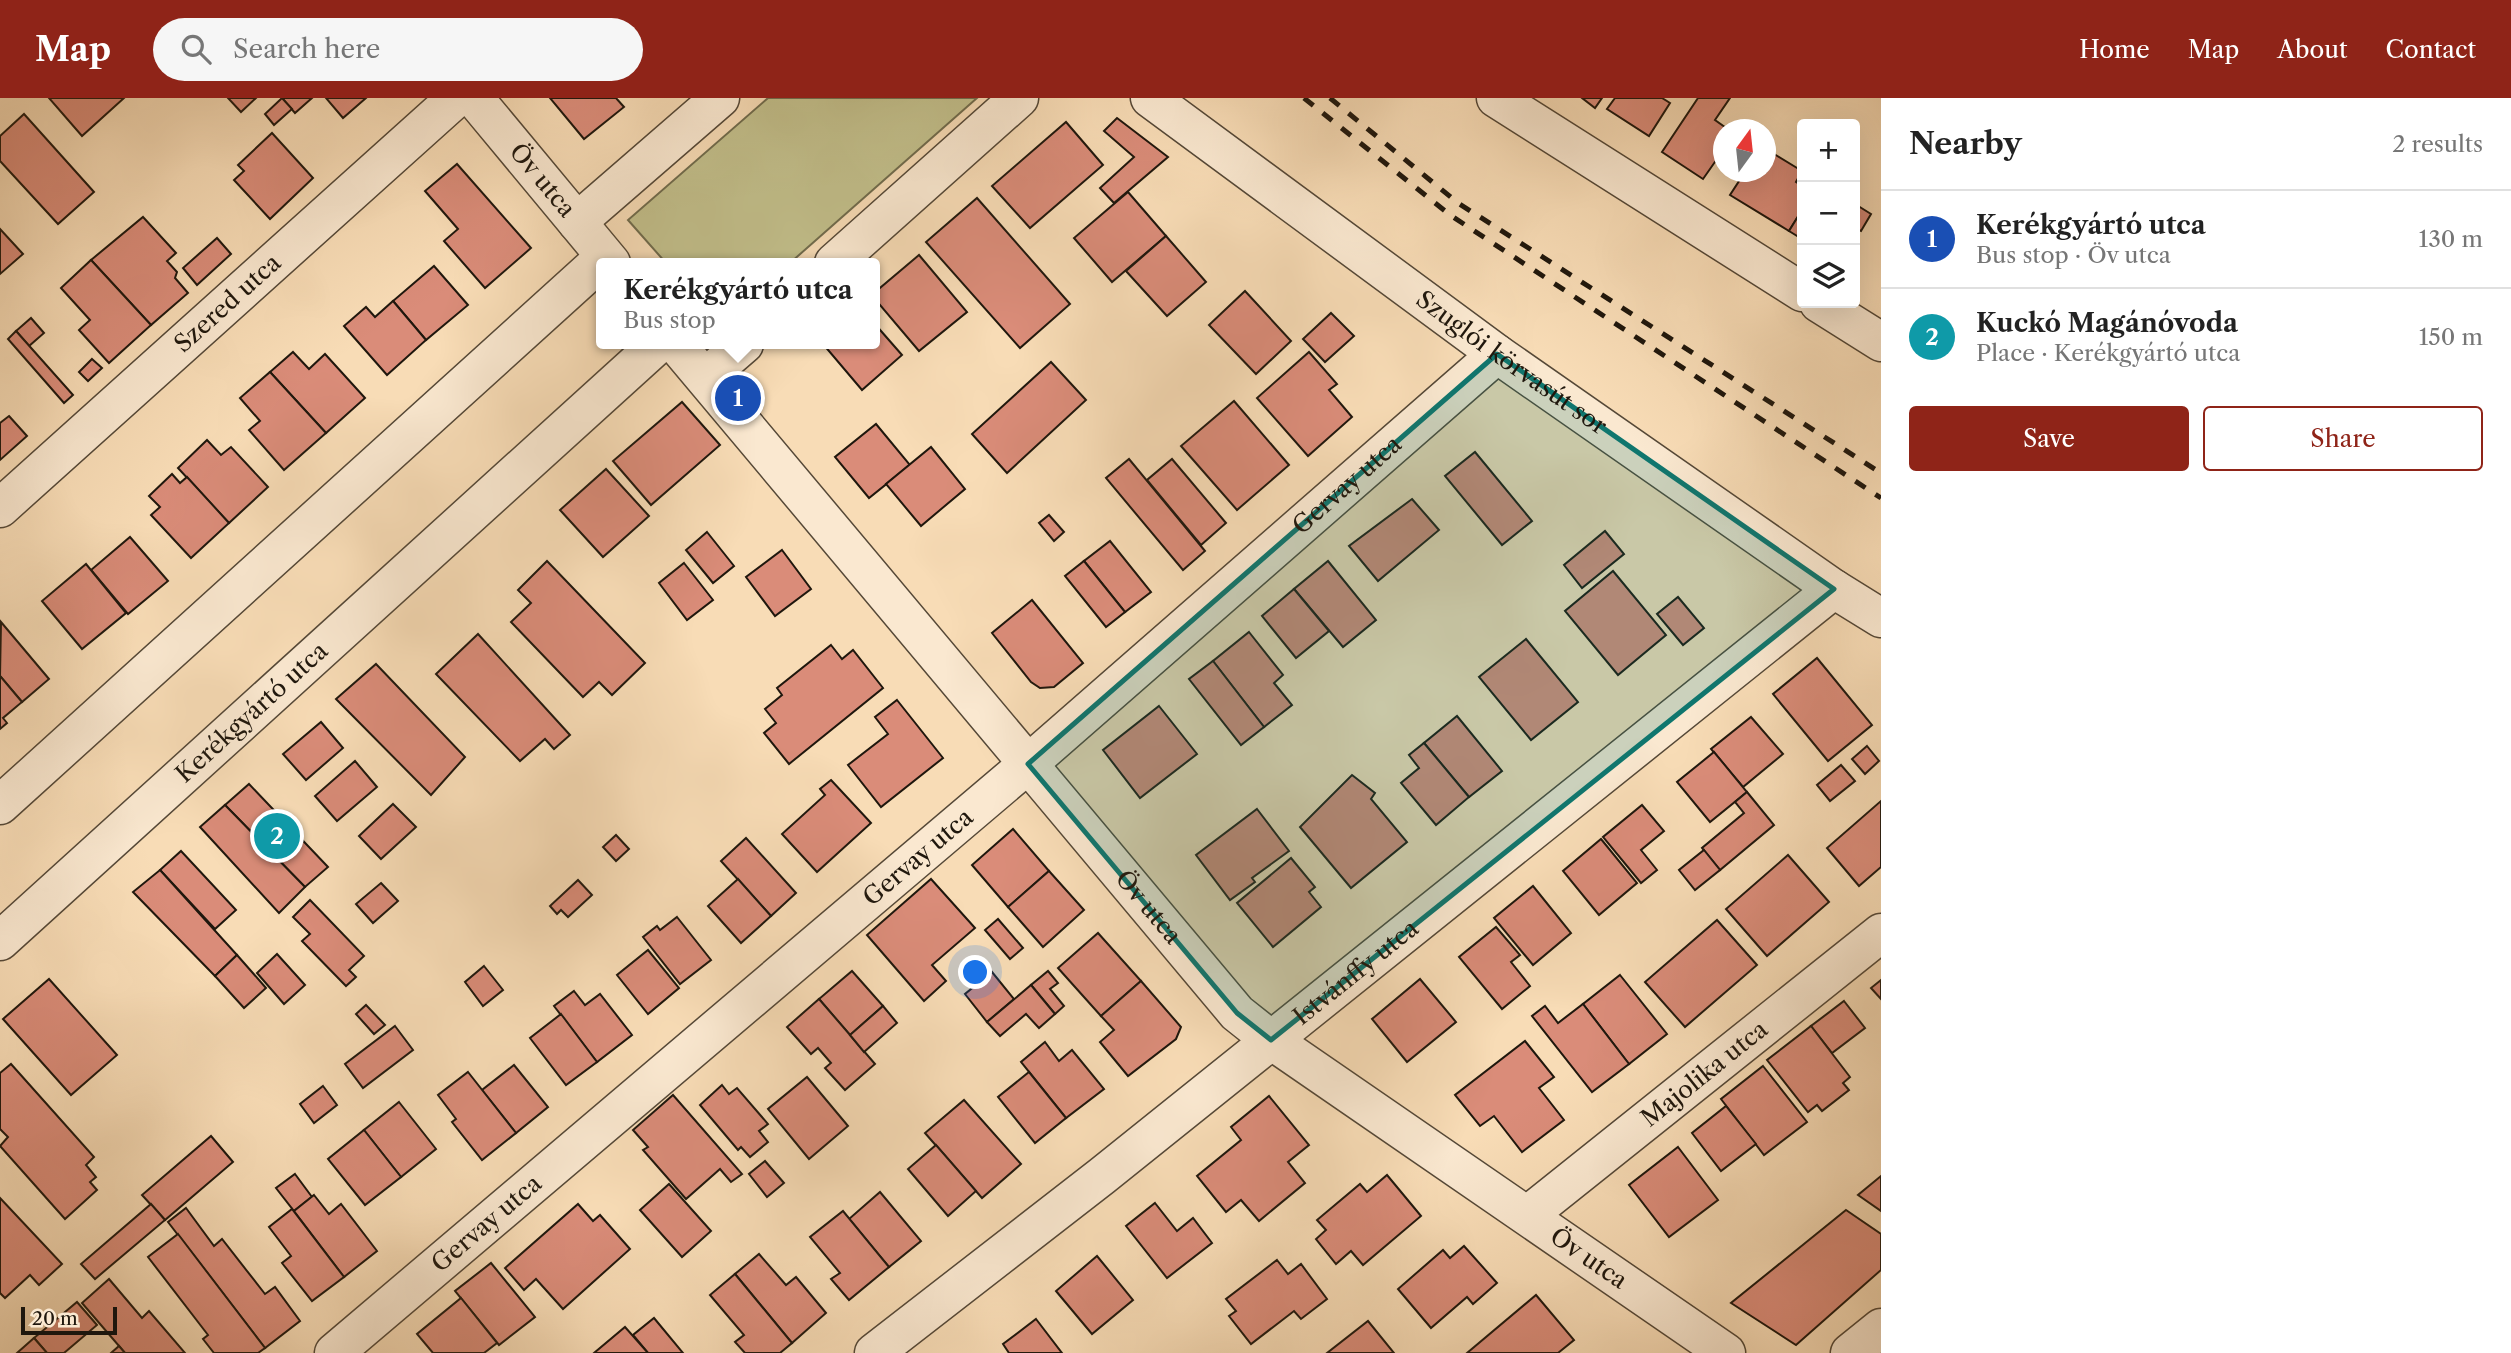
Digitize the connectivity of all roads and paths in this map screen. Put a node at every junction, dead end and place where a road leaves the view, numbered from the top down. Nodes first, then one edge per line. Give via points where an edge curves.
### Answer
1 (456, 98) edge
2 (474, 98) edge
3 (720, 98) edge
4 (1019, 98) edge
5 (1150, 98) edge
6 (1496, 98) edge
7 (576, 222) junction
8 (606, 258) edge
9 (840, 258) edge
10 (596, 271) edge
11 (1797, 289) edge
12 (1827, 308) edge
13 (1881, 342) edge
14 (652, 349) edge
15 (681, 349) edge
16 (738, 349) edge
17 (1497, 354) junction
18 (706, 377) junction
19 (0, 508) edge
20 (1834, 589) junction
21 (1881, 618) edge
22 (1028, 764) junction
23 (0, 805) edge
24 (1881, 933) edge
25 (0, 941) edge
26 (1271, 1040) junction
27 (1528, 1215) junction
28 (1881, 1328) edge
29 (334, 1353) edge
30 (874, 1353) edge
31 (1726, 1353) edge
32 (1850, 1353) edge

1 - 19 street, Szered utca
2 - 7 street, Öv utca
3 - 7 street
4 - 9 street
5 - 17 street, Szuglói körvasút sor
6 - 11 street
7 - 8 street, Öv utca
10 - 23 street
12 - 13 street
14 - 25 street, Kerékgyártó utca
15 - 18 street, Öv utca
16 - 18 street
17 - 20 street, Szuglói körvasút sor
17 - 22 street, Gervay utca
18 - 22 street, Öv utca
20 - 21 street, Szuglói körvasút sor
20 - 26 street, Istvánffy utca
22 - 26 street, Öv utca via 1237,1013
22 - 29 street, Gervay utca
24 - 27 street, Majolika utca
26 - 27 street, Öv utca
26 - 30 street, Istvánffy utca
27 - 31 street, Öv utca
28 - 32 street

